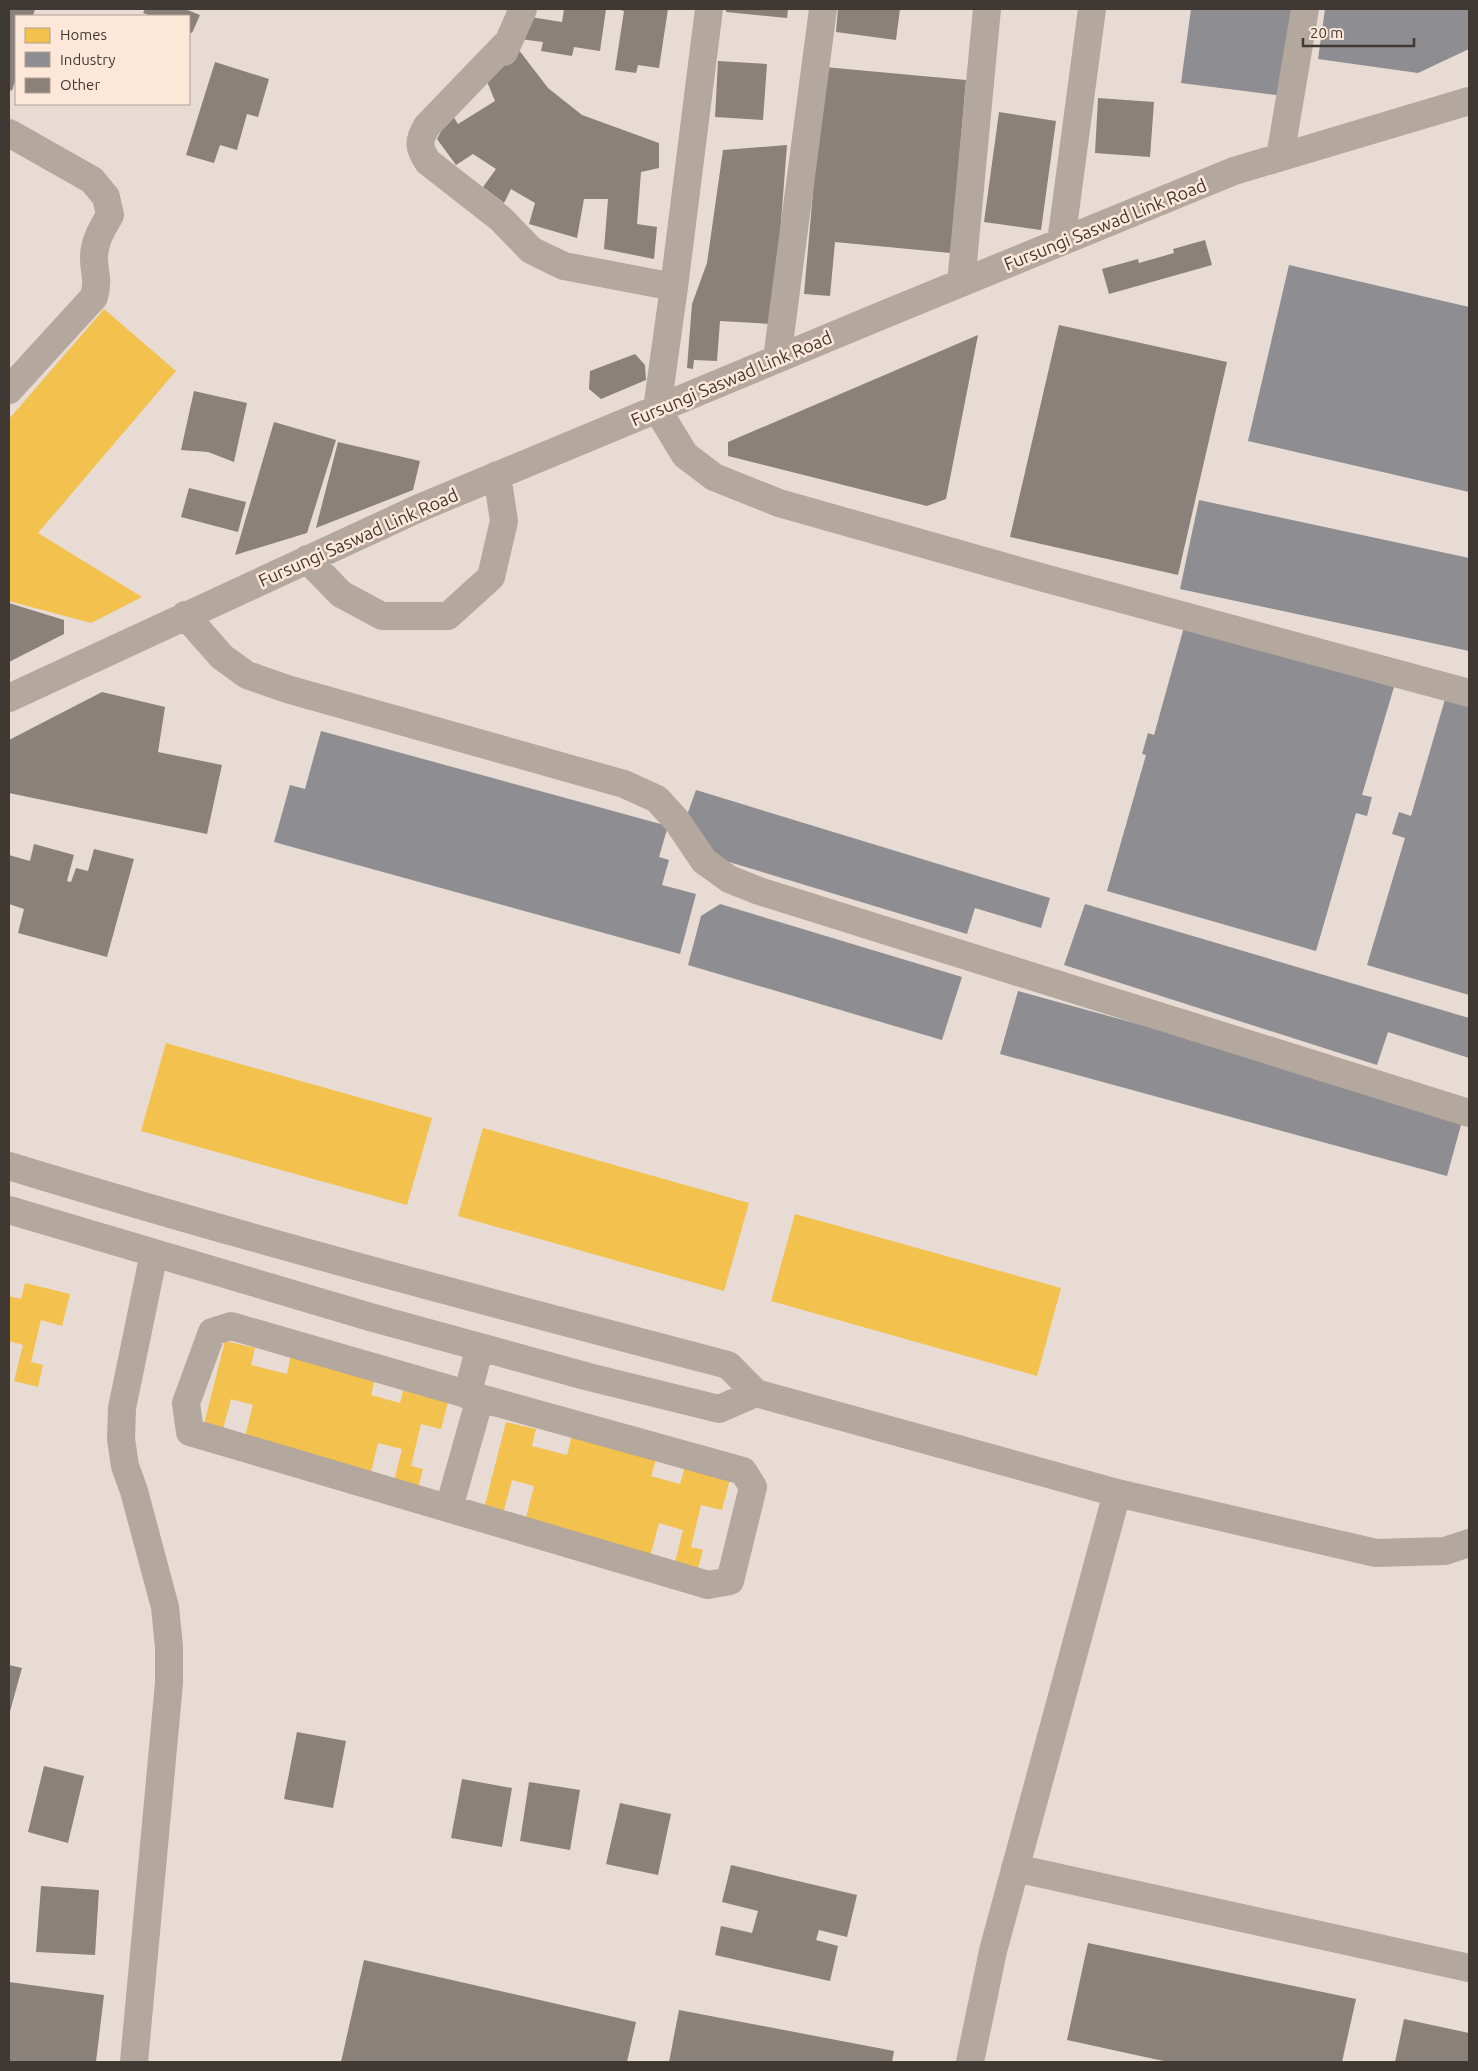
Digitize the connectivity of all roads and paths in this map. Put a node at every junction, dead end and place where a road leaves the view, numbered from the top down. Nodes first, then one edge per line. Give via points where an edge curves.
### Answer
1 (524, 9) edge
2 (708, 9) edge
3 (823, 9) edge
4 (987, 9) edge
5 (1092, 9) edge
6 (1305, 9) edge
7 (1469, 101) edge
8 (9, 133) edge
9 (1280, 157) junction
10 (1061, 242) junction
11 (962, 283) junction
12 (674, 287) junction
13 (778, 359) junction
14 (9, 390) edge
15 (657, 409) junction
16 (497, 476) junction
17 (307, 559) junction
18 (185, 616) junction
19 (1469, 693) edge
20 (9, 698) edge
21 (1469, 1112) edge
22 (9, 1166) edge
23 (9, 1210) edge
24 (154, 1253) junction
25 (480, 1347) junction
26 (756, 1393) junction
27 (474, 1396) junction
28 (1117, 1493) junction
29 (449, 1508) junction
30 (1469, 1543) edge
31 (1016, 1868) junction
32 (1469, 1968) edge
33 (134, 2062) edge
34 (970, 2062) edge

1 - 12 street via 504,52 504,46 427,126 421,136 420,150 428,162 501,219 538,254 564,266
2 - 12 street
3 - 13 street
4 - 11 street
5 - 10 street
6 - 9 street
7 - 9 street, Fursungi Saswad Link Road
8 - 14 street via 92,180 106,197 110,215 95,245 98,280 94,296
9 - 10 street, Fursungi Saswad Link Road via 1234,171
10 - 11 street, Fursungi Saswad Link Road
11 - 13 street, Fursungi Saswad Link Road
12 - 15 street
13 - 15 street, Fursungi Saswad Link Road
15 - 16 street, Fursungi Saswad Link Road
15 - 19 street via 684,455 714,477 779,503
16 - 17 street, Fursungi Saswad Link Road
16 - 17 street via 504,521 491,576 448,616 382,616 341,594
17 - 18 street, Fursungi Saswad Link Road
18 - 20 street, Fursungi Saswad Link Road
18 - 21 street via 222,657 247,675 624,784 657,799 677,821 704,861 729,879 759,891
22 - 26 street via 119,1200 728,1365
23 - 24 street
24 - 25 street
24 - 33 street via 122,1408 121,1439 125,1466 165,1607 170,1647
25 - 26 street via 719,1409
25 - 27 street
26 - 28 street
27 - 29 street
27 - 29 street via 231,1326 212,1332 186,1403 190,1432
27 - 29 street via 744,1471 753,1486 730,1580 708,1585
28 - 30 street via 1376,1553 1444,1551
28 - 31 street
31 - 32 street
31 - 34 street via 993,1951

